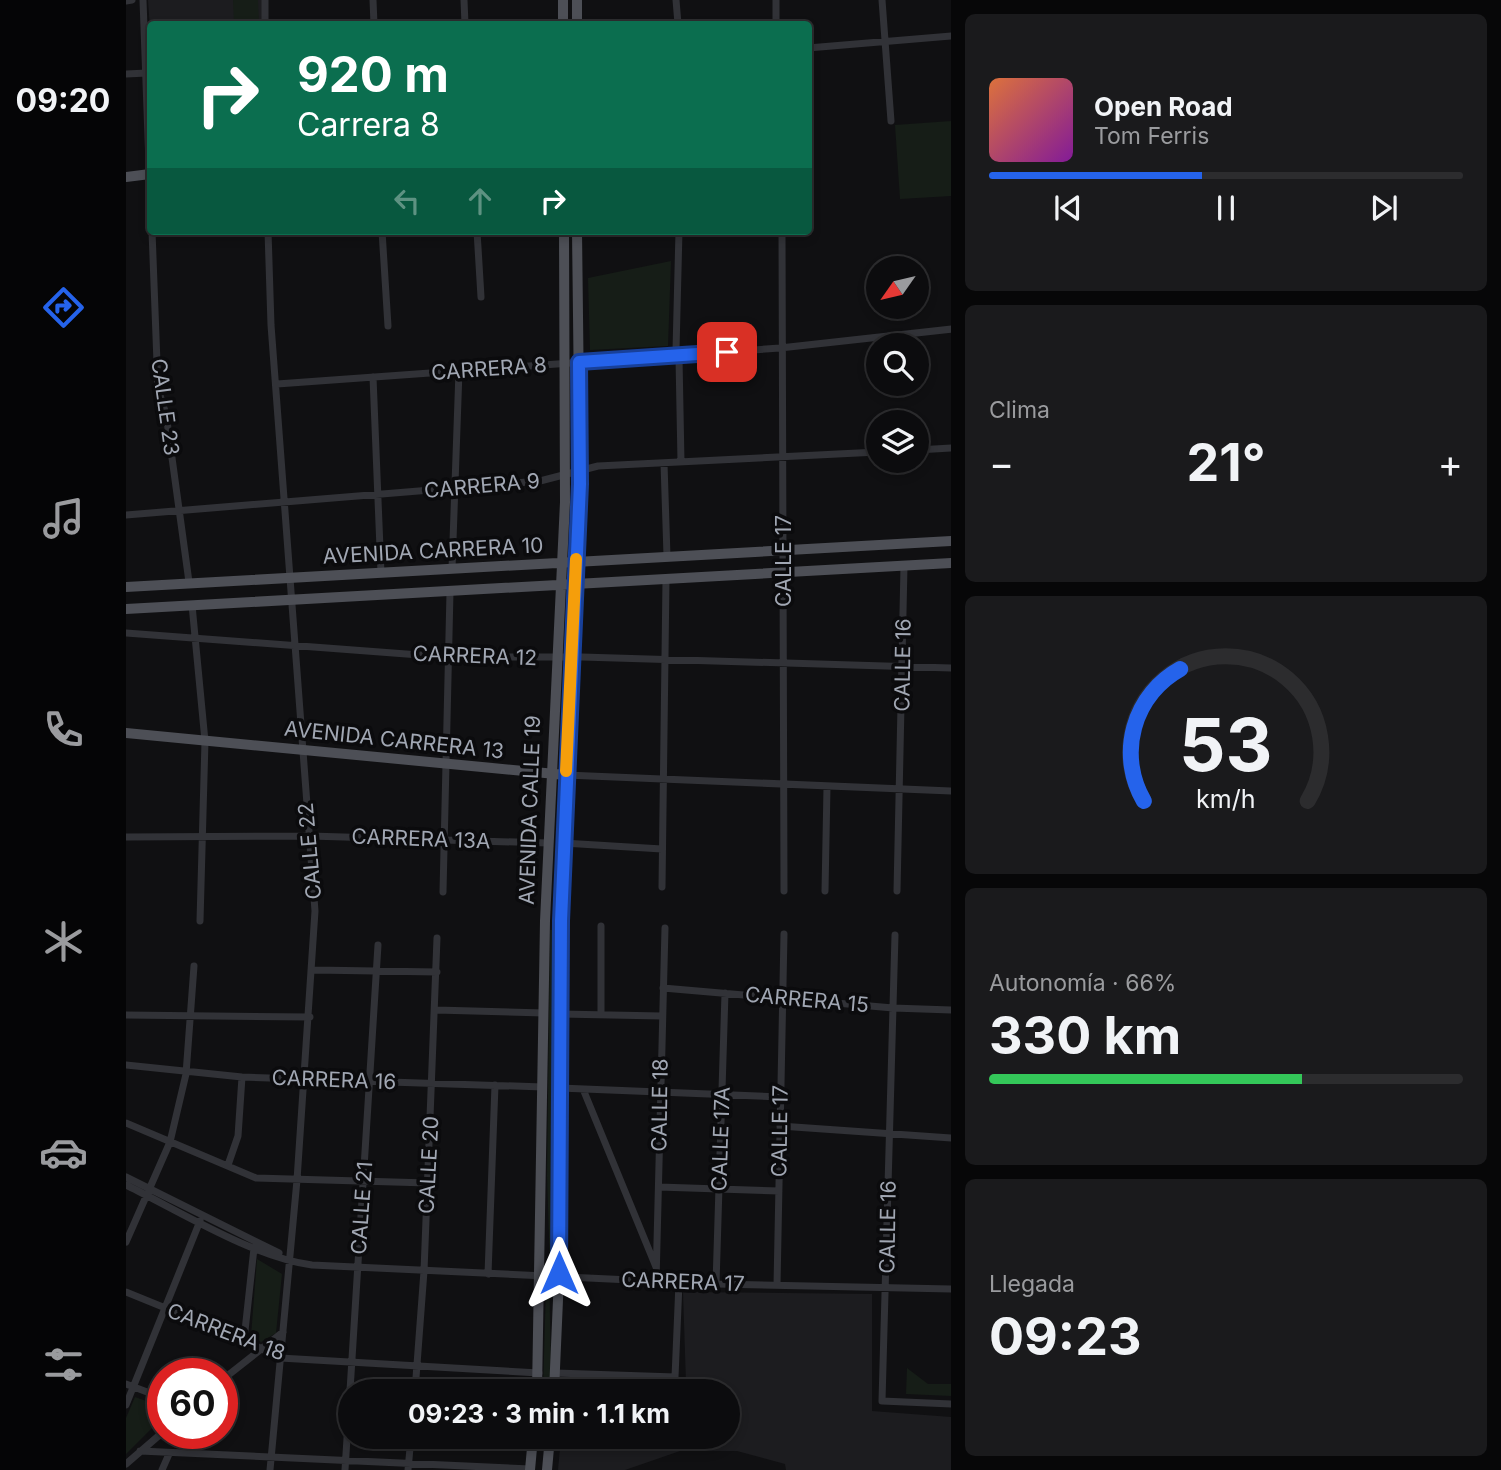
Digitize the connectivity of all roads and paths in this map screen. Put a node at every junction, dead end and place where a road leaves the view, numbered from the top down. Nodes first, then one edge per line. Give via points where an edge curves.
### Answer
1 (132, 0) edge
2 (143, 0) edge
3 (265, 0) edge
4 (373, 0) edge
5 (464, 0) edge
6 (563, 0) edge
7 (577, 0) edge
8 (676, 0) edge
9 (776, 0) edge
10 (882, 0) edge
11 (126, 1) edge
12 (265, 21) edge
13 (374, 21) edge
14 (465, 21) edge
15 (563, 21) edge
16 (577, 21) edge
17 (678, 21) edge
18 (776, 21) edge
19 (951, 36) edge
20 (886, 41) junction
21 (812, 48) edge
22 (147, 73) joint
23 (126, 74) edge
24 (891, 121) dead end
25 (147, 174) edge
26 (126, 177) edge
27 (152, 235) edge
28 (268, 235) edge
29 (382, 235) edge
30 (477, 235) edge
31 (564, 235) edge
32 (577, 235) edge
33 (679, 235) edge
34 (782, 235) edge
35 (481, 297) dead end
36 (388, 326) dead end
37 (951, 330) edge
38 (783, 347) junction
39 (677, 355) junction
40 (579, 362) junction
41 (565, 363) junction
42 (459, 371) junction
43 (373, 377) junction
44 (276, 384) junction
45 (951, 448) edge
46 (929, 449) edge
47 (866, 453) edge
48 (783, 457) junction
49 (681, 462) junction
50 (664, 463) junction
51 (580, 470) junction
52 (565, 475) junction
53 (455, 489) junction
54 (378, 494) junction
55 (286, 502) junction
56 (180, 511) junction
57 (126, 515) edge
58 (951, 541) edge
59 (785, 550) junction
60 (667, 556) junction
61 (576, 561) junction
62 (561, 562) junction
63 (951, 564) edge
64 (904, 566) junction
65 (452, 569) junction
66 (381, 573) junction
67 (784, 573) junction
68 (291, 578) junction
69 (666, 579) junction
70 (189, 582) junction
71 (575, 584) junction
72 (559, 585) junction
73 (126, 587) edge
74 (450, 592) junction
75 (292, 600) junction
76 (191, 605) junction
77 (126, 609) edge
78 (126, 633) edge
79 (194, 636) junction
80 (294, 645) junction
81 (446, 657) junction
82 (572, 657) junction
83 (556, 658) junction
84 (665, 659) junction
85 (784, 663) junction
86 (903, 667) junction
87 (951, 668) edge
88 (126, 733) edge
89 (205, 741) junction
90 (302, 751) junction
91 (445, 766) junction
92 (551, 774) junction
93 (566, 775) junction
94 (663, 778) junction
95 (785, 785) junction
96 (827, 787) junction
97 (900, 789) junction
98 (951, 792) edge
99 (202, 836) junction
100 (310, 836) junction
101 (126, 837) edge
102 (444, 840) junction
103 (548, 843) junction
104 (563, 843) junction
105 (662, 849) junction
106 (662, 887) dead end
107 (784, 891) dead end
108 (825, 891) dead end
109 (897, 891) dead end
110 (443, 892) dead end
111 (200, 921) dead end
112 (601, 926) dead end
113 (665, 928) dead end
114 (784, 934) dead end
115 (895, 935) dead end
116 (438, 938) dead end
117 (378, 945) dead end
118 (194, 966) dead end
119 (314, 970) junction
120 (376, 971) junction
121 (436, 972) junction
122 (663, 988) junction
123 (725, 993) junction
124 (783, 998) junction
125 (893, 1008) junction
126 (436, 1010) junction
127 (951, 1010) edge
128 (544, 1013) junction
129 (560, 1014) junction
130 (126, 1015) edge
131 (601, 1015) junction
132 (663, 1016) junction
133 (192, 1017) junction
134 (310, 1017) junction
135 (126, 1065) edge
136 (186, 1074) junction
137 (242, 1077) junction
138 (304, 1080) junction
139 (369, 1082) junction
140 (433, 1084) junction
141 (495, 1085) junction
142 (543, 1087) junction
143 (560, 1088) junction
144 (583, 1089) junction
145 (661, 1092) junction
146 (722, 1095) junction
147 (781, 1097) junction
148 (126, 1124) edge
149 (780, 1126) junction
150 (890, 1136) junction
151 (951, 1138) edge
152 (170, 1142) junction
153 (228, 1166) junction
154 (126, 1177) edge
155 (297, 1180) junction
156 (365, 1180) junction
157 (428, 1183) junction
158 (126, 1185) edge
159 (659, 1187) junction
160 (719, 1189) junction
161 (147, 1191) junction
162 (779, 1191) junction
163 (200, 1221) junction
164 (126, 1242) edge
165 (254, 1248) junction
166 (290, 1261) junction
167 (358, 1267) junction
168 (657, 1270) junction
169 (424, 1271) junction
170 (488, 1274) junction
171 (541, 1276) junction
172 (559, 1277) junction
173 (656, 1282) junction
174 (679, 1283) junction
175 (716, 1284) junction
176 (777, 1285) junction
177 (884, 1287) junction
178 (951, 1289) edge
179 (126, 1292) edge
180 (166, 1309) junction
181 (283, 1332) junction
182 (244, 1339) junction
183 (260, 1347) junction
184 (280, 1358) junction
185 (352, 1362) junction
186 (238, 1366) edge
187 (416, 1366) junction
188 (539, 1373) junction
189 (556, 1373) junction
190 (415, 1379) edge
191 (538, 1379) edge
192 (555, 1379) edge
193 (130, 1385) edge
194 (147, 1392) edge
195 (951, 1404) edge
196 (126, 1405) edge
197 (147, 1446) edge
198 (410, 1449) edge
199 (532, 1449) edge
200 (549, 1449) edge
201 (141, 1451) junction
202 (166, 1453) junction
203 (271, 1458) junction
204 (345, 1461) junction
205 (126, 1464) edge
206 (409, 1467) edge
207 (162, 1470) edge
208 (270, 1470) edge
209 (345, 1470) edge
210 (530, 1470) edge
211 (547, 1470) edge

1 - 11 street
2 - 22 street
3 - 12 street
4 - 13 street
5 - 14 street
6 - 15 main road
7 - 16 main road
8 - 17 street
9 - 18 street
10 - 20 street
19 - 20 street
20 - 21 street
20 - 24 street
22 - 23 street
25 - 26 main road
27 - 56 street, CALLE 23 via 158,389
28 - 44 street, CALLE 22
29 - 36 street
30 - 35 street
31 - 41 main road, AVENIDA CALLE 19
32 - 40 main road, AVENIDA CALLE 19
33 - 39 street
34 - 38 street, CALLE 17
37 - 38 street, CARRERA 8
38 - 39 street, CARRERA 8
38 - 48 street, CALLE 17
39 - 40 street, CARRERA 8
39 - 49 street
40 - 41 street, CARRERA 8
40 - 51 main road, AVENIDA CALLE 19
41 - 42 street, CARRERA 8
41 - 52 main road, AVENIDA CALLE 19
42 - 43 street, CARRERA 8
42 - 53 street
43 - 44 street, CARRERA 8
43 - 54 street
44 - 55 street, CALLE 22
45 - 46 street
47 - 48 street, CARRERA 9
48 - 49 street, CARRERA 9
48 - 59 street, CALLE 17
49 - 50 street, CARRERA 9
50 - 51 street, CARRERA 9
50 - 60 street
51 - 52 street, CARRERA 9
51 - 61 main road, AVENIDA CALLE 19
52 - 53 street, CARRERA 9
52 - 62 main road, AVENIDA CALLE 19
53 - 54 street, CARRERA 9
53 - 65 street
54 - 55 street, CARRERA 9
54 - 66 street
55 - 56 street, CARRERA 9
55 - 68 street, CALLE 22
56 - 57 street, CARRERA 9
56 - 70 street, CALLE 23
58 - 59 main road, AVENIDA CARRERA 10
59 - 60 main road, AVENIDA CARRERA 10
59 - 67 street, CALLE 17
60 - 61 main road, AVENIDA CARRERA 10
61 - 62 main road, AVENIDA CARRERA 10
61 - 71 main road, AVENIDA CALLE 19
62 - 65 main road, AVENIDA CARRERA 10
62 - 72 main road, AVENIDA CALLE 19
63 - 64 main road, AVENIDA CARRERA 10
64 - 67 main road, AVENIDA CARRERA 10
64 - 86 street, CALLE 16
65 - 66 main road, AVENIDA CARRERA 10
66 - 68 main road, AVENIDA CARRERA 10
67 - 69 main road, AVENIDA CARRERA 10
67 - 85 street, CALLE 17
68 - 70 main road, AVENIDA CARRERA 10
68 - 75 street, CALLE 22
69 - 71 main road, AVENIDA CARRERA 10
69 - 84 street
70 - 73 main road, AVENIDA CARRERA 10
71 - 72 main road, AVENIDA CARRERA 10
71 - 82 main road, AVENIDA CALLE 19
72 - 74 main road, AVENIDA CARRERA 10
72 - 83 main road, AVENIDA CALLE 19
74 - 75 main road, AVENIDA CARRERA 10
74 - 81 street
75 - 76 main road, AVENIDA CARRERA 10
75 - 80 street, CALLE 22
76 - 77 main road, AVENIDA CARRERA 10
76 - 79 street
78 - 79 street, CARRERA 12
79 - 80 street, CARRERA 12
79 - 89 street
80 - 81 street, CARRERA 12
80 - 90 street, CALLE 22
81 - 83 street, CARRERA 12
81 - 91 street
82 - 83 street, CARRERA 12
82 - 84 street, CARRERA 12
82 - 93 main road, AVENIDA CALLE 19
83 - 92 main road, AVENIDA CALLE 19
84 - 85 street, CARRERA 12
84 - 94 street
85 - 86 street, CARRERA 12
85 - 95 street, CALLE 17
86 - 87 street, CARRERA 12
86 - 97 street, CALLE 16
88 - 89 main road, AVENIDA CARRERA 13
89 - 90 main road, AVENIDA CARRERA 13
89 - 99 street
90 - 91 main road, AVENIDA CARRERA 13
90 - 100 street, CALLE 22
91 - 92 main road, AVENIDA CARRERA 13
91 - 102 street
92 - 93 main road, AVENIDA CARRERA 13
92 - 103 main road, AVENIDA CALLE 19
93 - 94 street, AVENIDA CARRERA 13
93 - 104 main road, AVENIDA CALLE 19
94 - 95 street, AVENIDA CARRERA 13
94 - 105 street
95 - 96 street, AVENIDA CARRERA 13
95 - 107 street, CALLE 17
96 - 97 street, AVENIDA CARRERA 13
96 - 108 street
97 - 98 street, AVENIDA CARRERA 13
97 - 109 street, CALLE 16
99 - 100 street, CARRERA 13A
99 - 101 street, CARRERA 13A
99 - 111 street
100 - 102 street, CARRERA 13A
100 - 119 street, CALLE 22
102 - 103 street, CARRERA 13A
102 - 110 street
103 - 128 main road, AVENIDA CALLE 19
104 - 105 street
104 - 129 main road, AVENIDA CALLE 19
105 - 106 street
112 - 131 street
113 - 122 street, CALLE 18
114 - 124 street, CALLE 17
115 - 125 street, CALLE 16
116 - 121 street, CALLE 20
117 - 120 street, CALLE 21
118 - 133 street
119 - 120 street
119 - 134 street, CALLE 22
120 - 121 street
120 - 139 street, CALLE 21
121 - 126 street, CALLE 20
122 - 123 street, CARRERA 15
122 - 132 street, CALLE 18
123 - 124 street, CARRERA 15
123 - 146 street, CALLE 17A
124 - 125 street, CARRERA 15
124 - 147 street, CALLE 17
125 - 127 street, CARRERA 15
125 - 150 street, CALLE 16
126 - 128 street
126 - 140 street, CALLE 20
128 - 142 main road, AVENIDA CALLE 19
129 - 131 street
129 - 143 main road, AVENIDA CALLE 19
130 - 133 street
131 - 132 street
132 - 145 street, CALLE 18
133 - 134 street
133 - 136 street
134 - 138 street, CALLE 22
135 - 136 street, CARRERA 16
136 - 137 street, CARRERA 16
136 - 152 street
137 - 138 street, CARRERA 16
137 - 153 street via 240,1123
138 - 139 street, CARRERA 16
138 - 155 street, CALLE 22
139 - 140 street, CARRERA 16
139 - 156 street, CALLE 21
140 - 141 street, CARRERA 16
140 - 157 street, CALLE 20
141 - 142 street, CARRERA 16
141 - 170 street
142 - 171 main road, AVENIDA CALLE 19
143 - 144 street
143 - 172 main road, AVENIDA CALLE 19
144 - 145 street
144 - 168 street
145 - 146 street
145 - 159 street, CALLE 18
146 - 147 street
146 - 160 street, CALLE 17A
147 - 149 street, CALLE 17
148 - 152 street
149 - 150 street
149 - 162 street, CALLE 17
150 - 151 street
150 - 177 street, CALLE 16
152 - 153 street
152 - 161 street
153 - 155 street via 256,1178
154 - 161 street, CARRERA 17
155 - 156 street
155 - 166 street, CALLE 22
156 - 157 street
156 - 167 street, CALLE 21
157 - 169 street, CALLE 20
158 - 161 street, CARRERA 17
159 - 160 street
159 - 168 street, CALLE 18
160 - 162 street
160 - 175 street, CALLE 17A
161 - 163 street, CARRERA 17
161 - 164 street
161 - 166 street, CARRERA 17
162 - 176 street, CALLE 17
163 - 165 street, CARRERA 17
163 - 180 street
165 - 166 street, CARRERA 17
165 - 182 street
166 - 167 street, CARRERA 17
166 - 181 street, CALLE 22
167 - 169 street, CARRERA 17
167 - 185 street, CALLE 21
168 - 173 street, CALLE 18
169 - 170 street, CARRERA 17
169 - 187 street, CALLE 20
170 - 171 street, CARRERA 17
171 - 172 street, CARRERA 17
171 - 188 main road, AVENIDA CALLE 19
172 - 173 street, CARRERA 17
172 - 189 main road, AVENIDA CALLE 19
173 - 174 street, CARRERA 17
174 - 175 street, CARRERA 17
174 - 189 street via 675,1377
175 - 176 street, CARRERA 17
176 - 177 street, CARRERA 17
177 - 178 street, CARRERA 17
177 - 195 street, CALLE 16 via 882,1401
179 - 180 street, CARRERA 18
180 - 182 street, CARRERA 18
180 - 193 street
181 - 183 street
181 - 184 street, CALLE 22
182 - 183 street, CARRERA 18
183 - 184 street, CARRERA 18
183 - 186 street
184 - 185 street, CARRERA 18
184 - 203 street, CALLE 22
185 - 187 street, CARRERA 18
185 - 204 street, CALLE 21
187 - 188 street, CARRERA 18
187 - 190 street, CALLE 20
188 - 191 main road, AVENIDA CALLE 19
189 - 192 main road, AVENIDA CALLE 19
193 - 194 street
193 - 196 street
197 - 201 street
198 - 206 street
199 - 210 main road
200 - 211 main road
201 - 202 street
201 - 205 street
202 - 203 street
202 - 207 street
203 - 204 street
203 - 208 street, CALLE 22
204 - 206 street
204 - 209 street, CALLE 21
206 - 210 street

